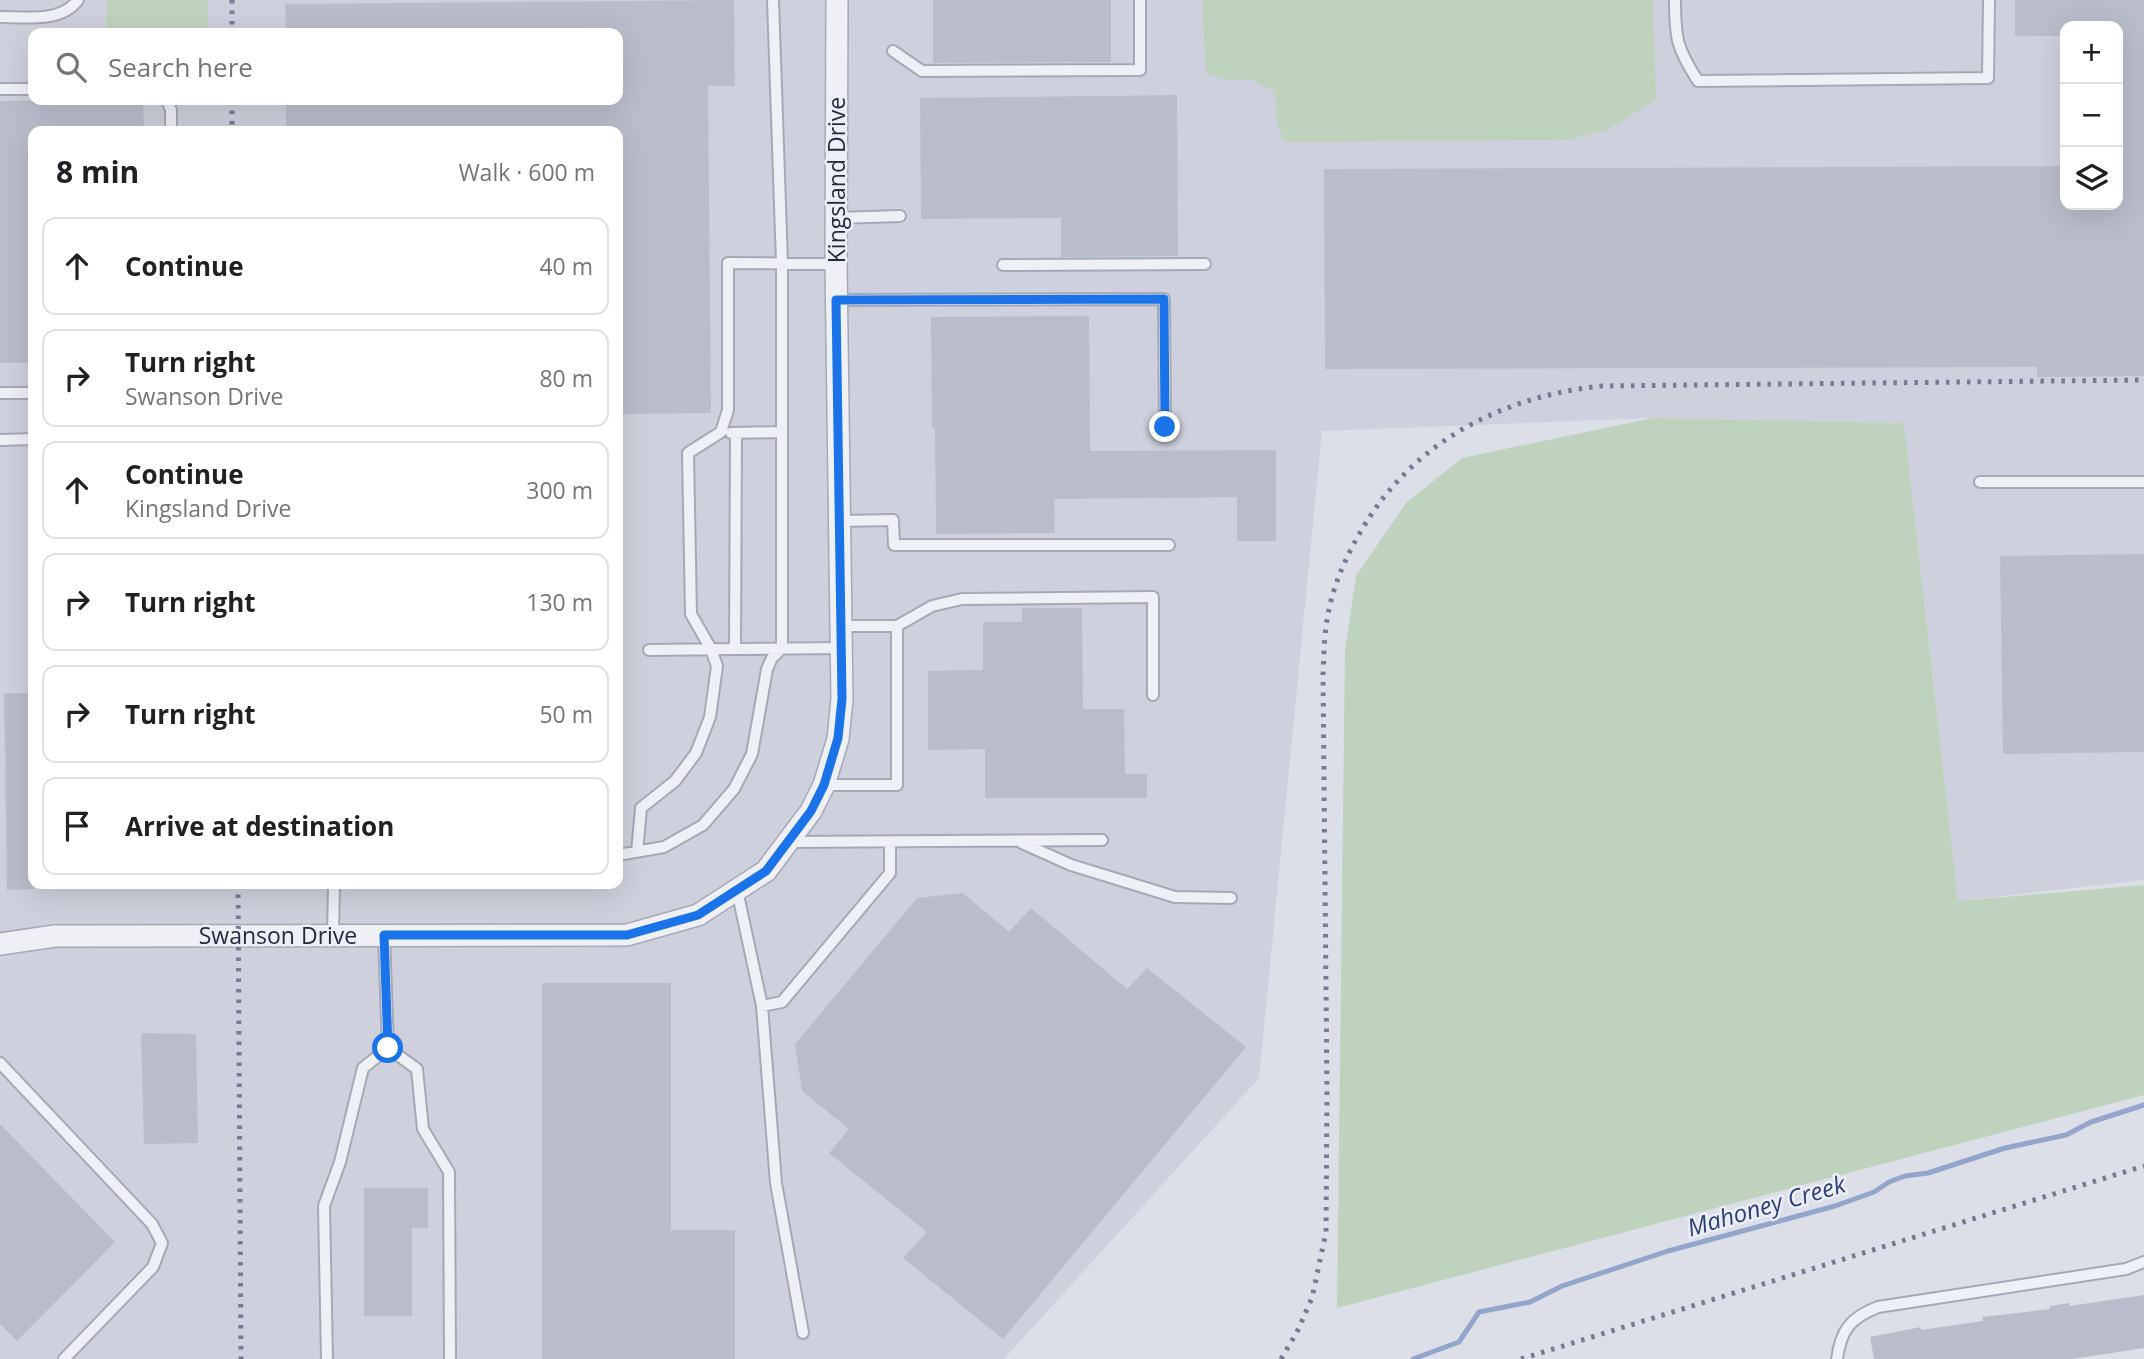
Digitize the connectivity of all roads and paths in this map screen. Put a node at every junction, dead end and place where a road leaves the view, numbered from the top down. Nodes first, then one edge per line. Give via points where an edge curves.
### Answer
1 (78, 0) edge
2 (773, 0) edge
3 (837, 0) edge
4 (1140, 0) edge
5 (1675, 0) edge
6 (1989, 0) edge
7 (0, 18) edge
8 (893, 51) dead end
9 (0, 89) edge
10 (28, 89) edge
11 (169, 105) edge
12 (171, 126) edge
13 (900, 216) dead end
14 (836, 218) junction
15 (782, 263) junction
16 (836, 264) junction
17 (1205, 264) dead end
18 (1003, 265) dead end
19 (836, 300) junction
20 (0, 393) edge
21 (28, 393) edge
22 (1165, 427) dead end
23 (721, 432) junction
24 (781, 432) junction
25 (736, 433) junction
26 (28, 439) edge
27 (0, 440) edge
28 (1980, 482) dead end
29 (2144, 482) edge
30 (840, 521) junction
31 (1169, 545) dead end
32 (841, 626) junction
33 (897, 626) junction
34 (782, 648) junction
35 (711, 649) junction
36 (735, 649) junction
37 (842, 649) junction
38 (649, 650) dead end
39 (1153, 695) dead end
40 (824, 785) junction
41 (1102, 840) dead end
42 (1016, 841) junction
43 (788, 842) junction
44 (890, 842) junction
45 (637, 852) junction
46 (623, 854) edge
47 (334, 889) edge
48 (737, 890) junction
49 (1231, 898) dead end
50 (333, 935) junction
51 (384, 935) junction
52 (599, 936) joint
53 (0, 944) edge
54 (761, 1006) junction
55 (388, 1048) junction
56 (0, 1063) edge
57 (2144, 1262) edge
58 (803, 1334) dead end
59 (64, 1359) edge
60 (327, 1359) edge
61 (450, 1359) edge
62 (1836, 1359) edge

1 - 7 lane via 62,13
2 - 15 lane
3 - 14 street, Kingsland Drive
4 - 8 lane via 1140,70 922,71
5 - 6 lane via 1675,33 1681,56 1698,81 1988,78
9 - 10 lane
11 - 12 lane
13 - 14 lane
14 - 16 street, Kingsland Drive
15 - 16 lane
15 - 23 lane via 728,263 727,410
15 - 24 lane
16 - 19 street, Kingsland Drive
17 - 18 lane
19 - 22 lane via 1164,299
19 - 30 street, Kingsland Drive
20 - 21 lane
23 - 25 lane
23 - 35 lane via 688,453 691,614
24 - 25 lane
24 - 34 lane
25 - 36 lane
26 - 27 lane
28 - 29 lane
30 - 31 lane via 893,520 894,545
30 - 32 street, Kingsland Drive
32 - 33 lane
32 - 37 street, Kingsland Drive
33 - 39 lane via 932,606 962,599 1153,597
33 - 40 lane via 897,785
34 - 36 lane
34 - 37 lane
34 - 45 lane via 767,670 752,754 734,789 703,825 664,847
35 - 36 lane
35 - 38 lane
35 - 45 lane via 718,666 710,717 696,753 675,781 641,808
37 - 40 street, Kingsland Drive via 838,738
40 - 43 street, Kingsland Drive
41 - 42 lane
42 - 44 lane
42 - 49 lane via 1175,897
43 - 44 lane
43 - 48 street, Kingsland Drive via 766,871
44 - 54 lane via 890,873 782,1002
45 - 46 lane
47 - 50 lane
48 - 52 street, Kingsland Drive via 698,915 627,935
48 - 54 lane
50 - 51 street, Swanson Drive
50 - 53 street, Swanson Drive via 55,936
51 - 52 street, Swanson Drive
51 - 55 lane
54 - 58 lane via 776,1183
55 - 60 lane via 363,1068 324,1206
55 - 61 lane via 417,1069 423,1129 449,1171
56 - 59 lane via 152,1224 162,1243 153,1267
57 - 62 lane via 2126,1269 1878,1307 1844,1329

